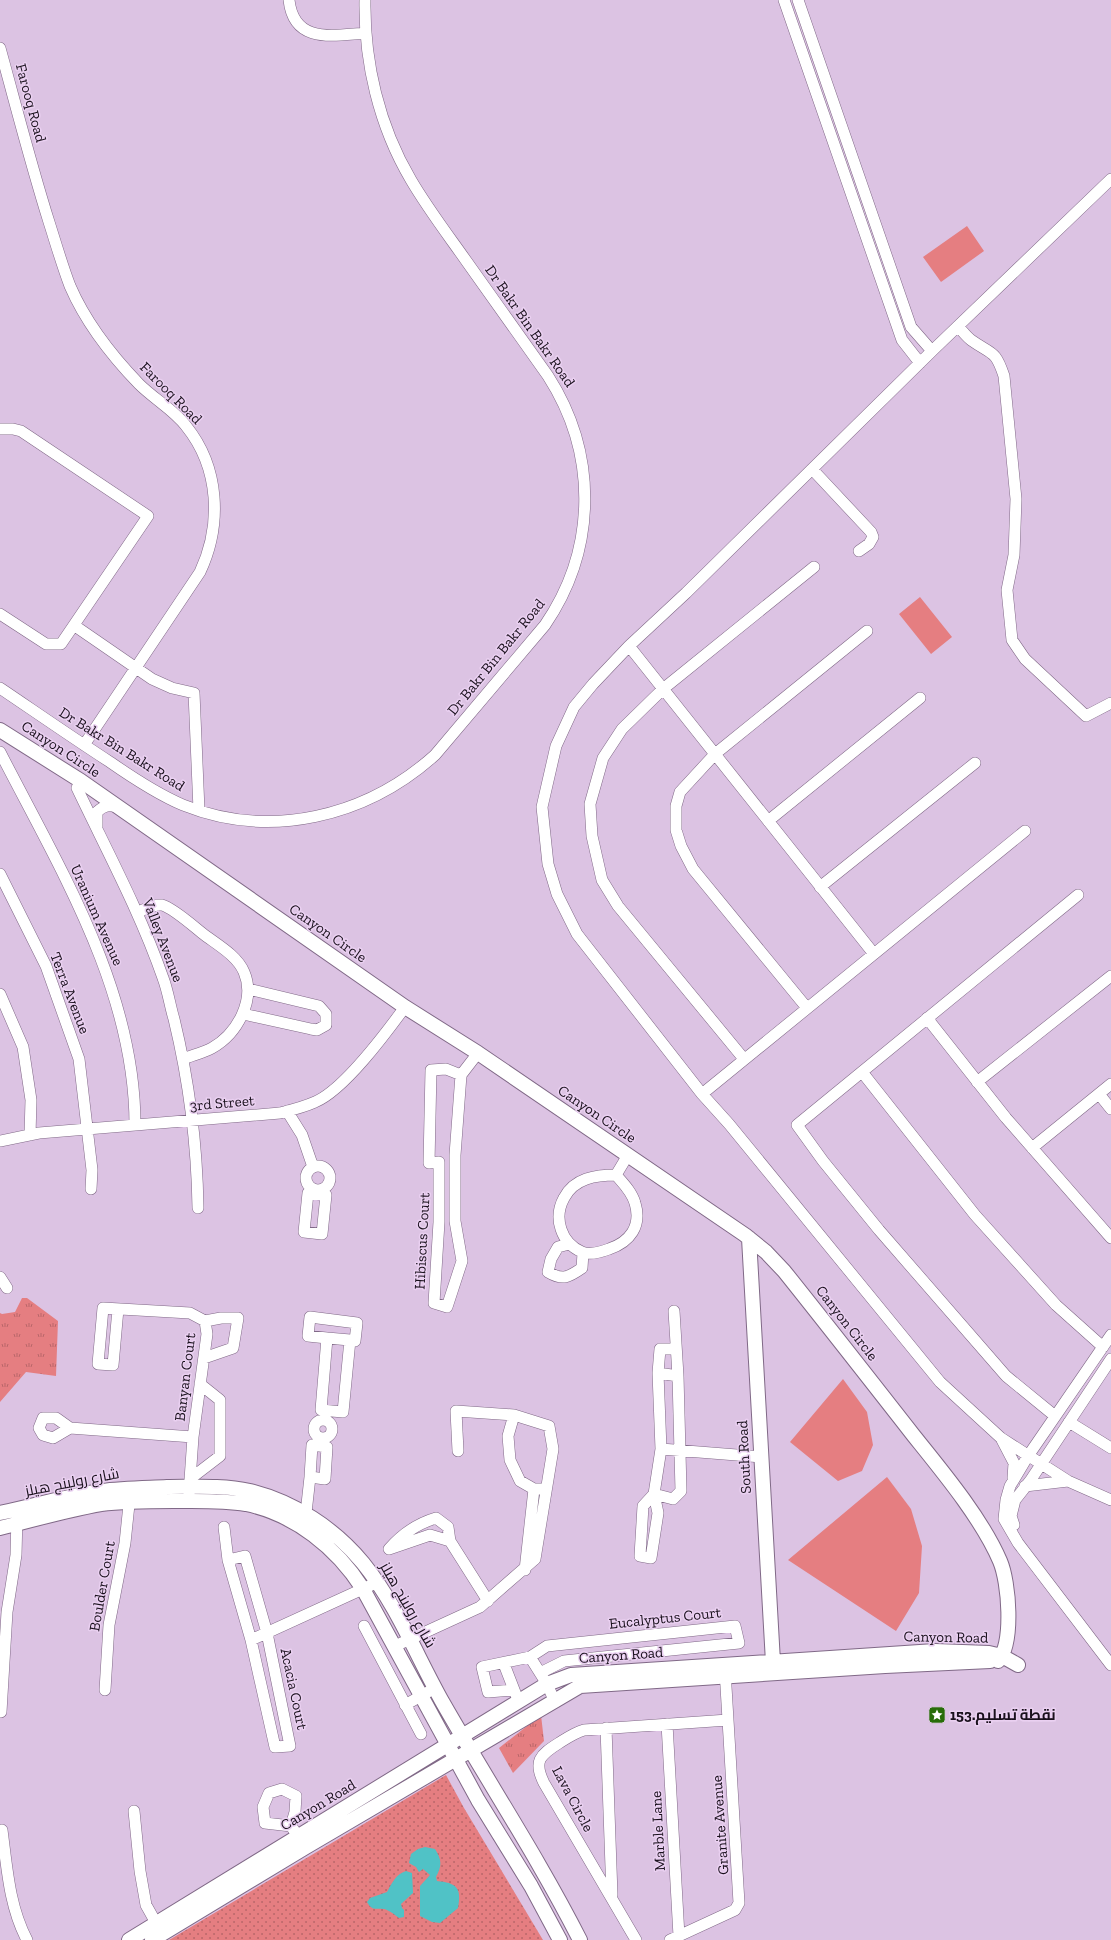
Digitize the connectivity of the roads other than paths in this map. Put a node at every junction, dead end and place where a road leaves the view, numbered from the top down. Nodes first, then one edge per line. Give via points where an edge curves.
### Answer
1 (289, 0) edge
2 (365, 0) edge
3 (784, 0) edge
4 (798, 0) edge
5 (366, 33) junction
6 (0, 48) edge
7 (1111, 179) edge
8 (1111, 185) edge
9 (1095, 194) junction
10 (958, 326) junction
11 (932, 351) junction
12 (920, 363) junction
13 (0, 429) edge
14 (812, 469) junction
15 (859, 551) dead end
16 (814, 566) dead end
17 (0, 614) edge
18 (75, 626) junction
19 (867, 631) dead end
20 (629, 646) junction
21 (136, 668) junction
22 (0, 688) edge
23 (663, 689) junction
24 (920, 698) dead end
25 (1111, 703) edge
26 (5, 733) edge
27 (84, 745) junction
28 (0, 747) edge
29 (0, 752) edge
30 (715, 754) junction
31 (975, 763) dead end
32 (81, 782) junction
33 (118, 807) junction
34 (199, 810) junction
35 (768, 821) junction
36 (1025, 831) dead end
37 (99, 833) junction
38 (0, 874) edge
39 (820, 887) junction
40 (1078, 895) dead end
41 (138, 912) junction
42 (874, 954) junction
43 (1111, 976) edge
44 (248, 990) junction
45 (0, 994) edge
46 (405, 1007) junction
47 (807, 1008) junction
48 (243, 1014) junction
49 (927, 1018) junction
50 (478, 1053) junction
51 (184, 1059) junction
52 (744, 1059) junction
53 (862, 1072) junction
54 (461, 1075) junction
55 (977, 1082) junction
56 (1111, 1084) edge
57 (702, 1094) junction
58 (1099, 1094) junction
59 (1111, 1109) edge
60 (287, 1111) junction
61 (191, 1121) junction
62 (135, 1125) junction
63 (87, 1129) junction
64 (30, 1135) junction
65 (0, 1142) edge
66 (1032, 1148) junction
67 (628, 1155) junction
68 (313, 1167) junction
69 (616, 1175) junction
70 (91, 1188) dead end
71 (198, 1208) dead end
72 (749, 1238) junction
73 (1111, 1238) edge
74 (564, 1246) junction
75 (583, 1252) junction
76 (0, 1277) edge
77 (7, 1288) dead end
78 (118, 1309) junction
79 (674, 1311) dead end
80 (205, 1321) junction
81 (1111, 1335) edge
82 (328, 1338) junction
83 (350, 1340) junction
84 (1103, 1347) junction
85 (676, 1349) junction
86 (204, 1358) junction
87 (1111, 1359) edge
88 (658, 1372) junction
89 (678, 1376) junction
90 (200, 1384) junction
91 (514, 1414) junction
92 (327, 1416) junction
93 (1056, 1416) junction
94 (1069, 1422) junction
95 (70, 1428) dead end
96 (193, 1437) junction
97 (1001, 1438) junction
98 (321, 1442) junction
99 (1111, 1448) edge
100 (661, 1450) junction
101 (458, 1451) dead end
102 (681, 1451) junction
103 (1028, 1456) junction
104 (762, 1457) junction
105 (1040, 1464) junction
106 (310, 1477) junction
107 (1068, 1481) junction
108 (1010, 1486) junction
109 (1026, 1486) junction
110 (546, 1488) junction
111 (190, 1489) junction
112 (534, 1489) junction
113 (654, 1494) junction
114 (130, 1495) junction
115 (1111, 1500) edge
116 (0, 1513) edge
117 (306, 1513) junction
118 (17, 1517) junction
119 (224, 1527) dead end
120 (0, 1528) edge
121 (450, 1541) junction
122 (1018, 1543) junction
123 (228, 1560) junction
124 (525, 1570) junction
125 (253, 1581) junction
126 (378, 1582) junction
127 (234, 1585) junction
128 (363, 1589) junction
129 (488, 1601) junction
130 (364, 1626) dead end
131 (267, 1633) junction
132 (409, 1639) junction
133 (251, 1640) junction
134 (395, 1646) junction
135 (662, 1650) junction
136 (530, 1657) junction
137 (1000, 1658) joint
138 (504, 1664) junction
139 (1111, 1665) edge
140 (774, 1667) junction
141 (725, 1671) junction
142 (667, 1674) junction
143 (544, 1678) junction
144 (435, 1688) junction
145 (105, 1690) dead end
146 (421, 1695) junction
147 (516, 1696) junction
148 (554, 1702) junction
149 (405, 1705) junction
150 (1, 1712) dead end
151 (728, 1720) junction
152 (667, 1724) junction
153 (606, 1728) junction
154 (421, 1734) dead end
155 (462, 1737) junction
156 (449, 1745) junction
157 (470, 1751) junction
158 (456, 1759) junction
159 (134, 1811) dead end
160 (2, 1830) dead end
161 (298, 1836) junction
162 (612, 1898) junction
163 (157, 1932) edge
164 (674, 1938) edge
165 (25, 1940) edge
166 (129, 1940) edge
167 (560, 1940) edge
168 (580, 1940) edge
169 (636, 1940) edge

1 - 5 street via 296,21 310,34 318,36
2 - 5 street, Dr Bakr Bin Bakr Road
3 - 12 street via 902,340
4 - 11 street via 911,327
5 - 34 street, Dr Bakr Bin Bakr Road via 373,85 380,109 394,147 410,179 548,376 568,411 583,468 583,532 564,594 545,625 435,755 416,772 352,807 324,816 275,822 249,821 226,818
6 - 21 street, Farooq Road via 39,192 70,286 93,329 107,348 193,435 206,460 211,477 215,509 208,556 190,589
7 - 9 street
8 - 9 street
9 - 10 street
10 - 11 street
10 - 25 street via 971,340 989,349 999,360 1004,376 1016,499 1014,556 1007,590 1012,640 1025,659 1086,716
11 - 12 street
12 - 14 street
13 - 18 street via 21,431 148,516
14 - 15 street via 871,532 873,537 869,544
14 - 20 street via 692,588
16 - 23 street
17 - 18 street via 51,645 61,644
18 - 21 street
19 - 30 street
20 - 23 street
20 - 57 street via 574,707 556,746 542,807 548,864 557,894 577,934
21 - 27 street, Farooq Road
21 - 34 street via 162,684 194,693
22 - 27 street, Dr Bakr Bin Bakr Road
23 - 30 street
23 - 52 street via 622,729 603,758 590,804 592,836 602,880 618,906
24 - 35 street
26 - 28 street
26 - 32 main road, Canyon Circle
27 - 34 street, Dr Bakr Bin Bakr Road via 163,795
29 - 62 street, Uranium Avenue via 99,950 117,1002 131,1058
30 - 35 street
30 - 47 street via 680,792 676,806 676,830 681,846 693,869
31 - 39 street
32 - 33 main road, Canyon Circle
32 - 37 street, Valley Avenue via 77,788
33 - 37 street via 109,805 97,812 96,823
33 - 46 main road, Canyon Circle
35 - 39 street
36 - 42 street
37 - 41 street, Valley Avenue
38 - 63 street, Terra Avenue via 46,966 79,1059
39 - 42 street
40 - 49 street
41 - 44 street via 162,905 177,914 233,956 244,972
41 - 51 street, Valley Avenue via 164,980
42 - 47 street
43 - 55 street
44 - 48 street
44 - 48 street via 319,1006 326,1014 326,1025 317,1030
45 - 64 street via 23,1047 31,1100
46 - 50 main road, Canyon Circle
46 - 60 street, 3rd Street via 343,1082 316,1102
47 - 52 street
48 - 51 street via 227,1037 212,1048
49 - 53 street
49 - 55 street
50 - 54 street
50 - 67 main road, Canyon Circle
51 - 61 street, Valley Avenue
52 - 57 street
53 - 84 street via 974,1215 1056,1305
53 - 93 street via 797,1125 880,1230 1006,1376
54 - 54 street, Hibiscus Court via 446,1069 431,1070 430,1163 439,1162 440,1222 434,1303 447,1307 462,1261 455,1221 455,1155
55 - 66 street
56 - 58 street
57 - 97 street via 940,1382
58 - 59 street
58 - 66 street
60 - 61 street, 3rd Street
60 - 68 street via 302,1135
61 - 62 street, 3rd Street
61 - 71 street, Valley Avenue via 197,1168
62 - 63 street, 3rd Street
63 - 64 street, 3rd Street
63 - 70 street, Terra Avenue via 92,1170
64 - 65 street, 3rd Street
66 - 73 street
67 - 69 street
67 - 72 main road, Canyon Circle
68 - 68 street via 324,1168 329,1174 327,1185 317,1192 306,1180 307,1172
69 - 74 street via 597,1175 574,1184 563,1199 559,1220
69 - 75 street via 635,1202 637,1218 632,1236 618,1246 601,1252
72 - 104 main road, South Road
72 - 137 main road, Canyon Circle via 784,1272 948,1480 986,1535 1000,1561 1007,1585 1009,1610 1005,1648
74 - 75 street
74 - 75 street via 551,1259 548,1272 557,1277 570,1276 582,1268
76 - 77 street
78 - 78 street, Banyan Court via 103,1308 98,1364 113,1364
78 - 80 street, Banyan Court via 190,1313
79 - 85 street
80 - 86 street, Banyan Court via 207,1334
80 - 86 street via 238,1318 233,1348
81 - 84 street
82 - 83 street
82 - 83 street via 308,1336 310,1317 357,1323 355,1341
82 - 92 street via 321,1410
83 - 92 street via 343,1412
84 - 93 street
85 - 88 street via 660,1349
85 - 89 street
86 - 90 street, Banyan Court
87 - 94 street
88 - 89 street
88 - 100 street
89 - 102 street
90 - 96 street, Banyan Court
90 - 111 street via 220,1400 220,1456
91 - 101 street via 456,1411
91 - 110 street via 549,1426 553,1449
91 - 112 street via 508,1436 510,1460 520,1481
92 - 98 street via 332,1432
93 - 103 street
94 - 99 street
94 - 105 street
95 - 96 street
96 - 111 street, Banyan Court
97 - 103 street
97 - 108 street via 1014,1463 1015,1475
98 - 106 street via 312,1445
98 - 106 street via 327,1447 325,1479
100 - 102 street
100 - 113 street
102 - 104 street
102 - 113 street via 681,1491 673,1499
103 - 105 street
103 - 108 street
104 - 140 main road, South Road
105 - 107 street
105 - 109 street
106 - 117 street
107 - 109 street
107 - 115 street
108 - 122 street via 1004,1519
109 - 122 street via 1015,1500 1011,1516
110 - 112 street
110 - 124 street via 536,1559
111 - 114 main road, شارع رولينج هيلز
111 - 117 main road, شارع رولينج هيلز via 219,1487 249,1491
111 - 128 main road, شارع رولينج هيلز via 246,1504 298,1525 336,1554 352,1571
112 - 124 street
113 - 113 street via 643,1506 640,1556 651,1558 658,1513
114 - 118 main road, شارع رولينج هيلز via 80,1495
114 - 145 street, Boulder Court via 125,1543 109,1625
116 - 118 main road, شارع رولينج هيلز
117 - 126 main road, شارع رولينج هيلز via 345,1542
118 - 120 main road, شارع رولينج هيلز
118 - 150 street via 16,1555 7,1612
119 - 123 street, Acacia Court
121 - 121 street via 448,1527 436,1518 421,1522 399,1537 389,1549 430,1535
121 - 129 street
122 - 139 street
123 - 125 street, Acacia Court via 245,1556
123 - 127 street, Acacia Court
124 - 129 street
125 - 127 street
125 - 131 street, Acacia Court
126 - 128 street, Acacia Court
126 - 132 main road, شارع رولينج هيلز
127 - 133 street, Acacia Court
128 - 131 street, Acacia Court
128 - 134 main road, شارع رولينج هيلز
129 - 132 street
130 - 149 street
131 - 133 street, Acacia Court
131 - 133 street, Acacia Court via 290,1746 275,1747
132 - 134 street
132 - 144 main road, شارع رولينج هيلز
134 - 146 main road, شارع رولينج هيلز
135 - 136 street, Eucalyptus Court via 739,1643 735,1626 547,1646
135 - 142 street, Eucalyptus Court
135 - 143 street, Eucalyptus Court via 564,1661
136 - 138 street, Eucalyptus Court
136 - 143 street
137 - 140 main road, Canyon Road
138 - 147 street
138 - 147 street, Eucalyptus Court via 482,1667 488,1692
140 - 141 main road, Canyon Road
141 - 142 main road, Canyon Road
141 - 151 street, Granite Avenue
142 - 143 main road, Canyon Road via 570,1675
142 - 148 main road, Canyon Road via 580,1686
143 - 147 main road, Canyon Road
143 - 148 street
144 - 146 street
144 - 155 main road, شارع رولينج هيلز
146 - 149 street
146 - 156 main road, شارع رولينج هيلز
147 - 155 main road, Canyon Road
148 - 157 main road, Canyon Road
149 - 154 street
151 - 152 street, Lava Circle
151 - 164 street, Granite Avenue via 739,1903 735,1910
152 - 153 street, Lava Circle
152 - 164 street, Marble Lane
153 - 162 street
153 - 162 street, Lava Circle via 574,1733 542,1754 539,1774
155 - 156 main road, Canyon Road
155 - 157 main road, شارع رولينج هيلز
156 - 158 main road, شارع رولينج هيلز
156 - 161 main road, Canyon Road
157 - 158 main road, Canyon Road
157 - 168 main road, شارع رولينج هيلز via 559,1899
158 - 161 main road, Canyon Road
158 - 167 main road, شارع رولينج هيلز
159 - 163 street via 146,1905
160 - 165 street via 15,1913
161 - 163 main road, Canyon Road
162 - 169 street, Lava Circle
163 - 166 main road, Canyon Road

